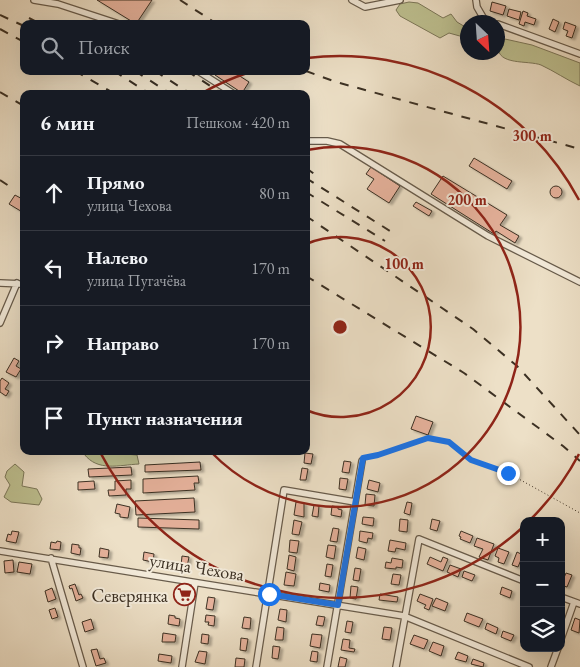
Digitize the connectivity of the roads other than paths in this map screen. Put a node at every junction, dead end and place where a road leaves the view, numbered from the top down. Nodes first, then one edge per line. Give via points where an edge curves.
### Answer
1 (34, 0) edge
2 (352, 0) edge
3 (400, 0) edge
4 (476, 0) edge
5 (481, 15) edge
6 (107, 20) edge
7 (505, 27) edge
8 (580, 54) edge
9 (204, 75) edge
10 (228, 90) edge
11 (310, 141) edge
12 (580, 282) edge
13 (0, 283) edge
14 (16, 283) junction
15 (20, 284) edge
16 (0, 323) edge
17 (362, 462) road end
18 (355, 502) junction
19 (0, 551) edge
20 (51, 558) junction
21 (520, 579) edge
22 (195, 583) junction
23 (269, 594) junction
24 (565, 598) edge
25 (577, 603) edge
26 (338, 605) junction
27 (404, 616) junction
28 (565, 630) edge
29 (557, 652) edge
30 (83, 667) edge
31 (182, 667) edge
32 (256, 667) edge
33 (327, 667) edge
34 (396, 667) edge
35 (530, 667) edge
36 (551, 667) edge

1 - 6 street via 58,4
2 - 3 street via 365,7
4 - 5 street
7 - 8 street
9 - 10 street
11 - 12 street via 327,140 340,144 488,236
13 - 14 street
14 - 15 street
14 - 16 street
17 - 18 street
18 - 23 street via 284,490
18 - 26 street
19 - 20 street, улица Чехова
20 - 22 street, улица Чехова
20 - 30 street
21 - 27 street via 419,539
22 - 23 street, улица Чехова
22 - 31 street
23 - 26 street, улица Чехова
23 - 32 street
24 - 25 street
25 - 28 street
26 - 27 street, улица Чехова
26 - 33 street
27 - 34 street
27 - 35 street, улица Чехова
29 - 36 street

